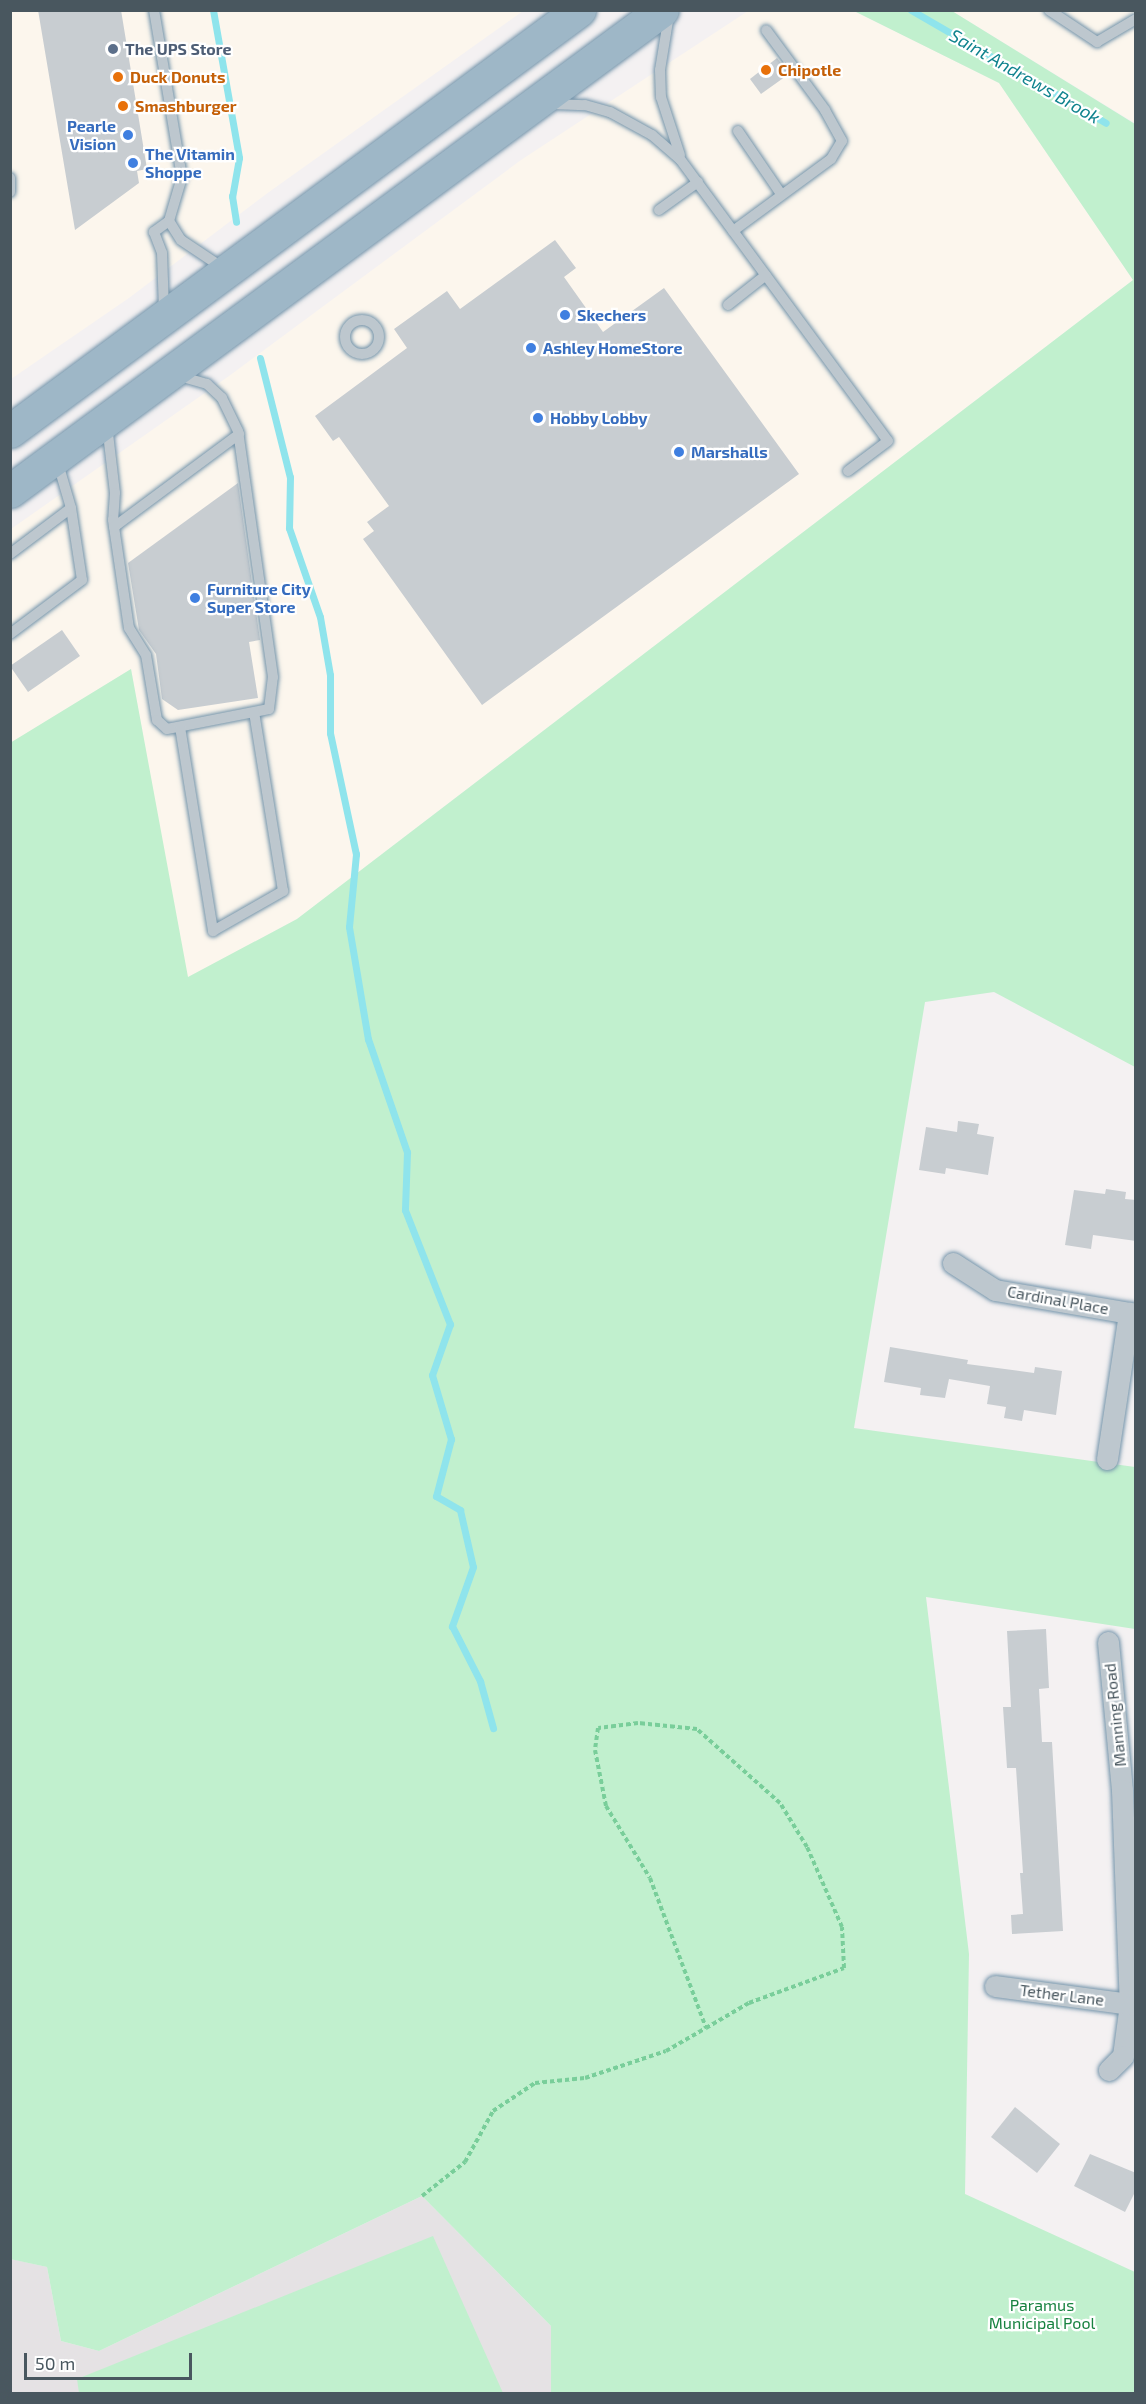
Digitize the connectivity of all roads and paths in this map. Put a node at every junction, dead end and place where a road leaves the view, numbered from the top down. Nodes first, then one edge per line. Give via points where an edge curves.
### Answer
1 (154, 10) edge
2 (579, 10) edge
3 (662, 10) edge
4 (670, 10) edge
5 (1049, 10) edge
6 (1136, 19) edge
7 (766, 30) dead end
8 (533, 109) junction
9 (738, 131) dead end
10 (687, 168) junction
11 (10, 178) edge
12 (698, 182) junction
13 (10, 192) edge
14 (781, 194) junction
15 (659, 210) dead end
16 (169, 221) junction
17 (734, 231) junction
18 (226, 269) junction
19 (766, 275) junction
20 (728, 305) dead end
21 (164, 315) junction
22 (169, 375) junction
23 (107, 420) junction
24 (16, 426) edge
25 (239, 434) junction
26 (57, 457) junction
27 (848, 471) dead end
28 (10, 491) edge
29 (71, 508) junction
30 (114, 527) junction
31 (10, 554) edge
32 (10, 634) edge
33 (254, 712) junction
34 (180, 727) junction
35 (953, 1263) dead end
36 (1132, 1313) edge
37 (1107, 1459) dead end
38 (1108, 1642) dead end
39 (1129, 1791) edge
40 (995, 1986) dead end
41 (1130, 2004) junction
42 (706, 2028) junction
43 (1108, 2070) dead end
44 (422, 2196) dead end

1 - 16 lane via 182,177
2 - 18 highway
3 - 8 highway
4 - 10 lane via 663,39 661,97 671,137
5 - 6 lane via 1097,42
7 - 14 lane via 825,110 842,141 831,159
8 - 10 lane via 558,103 610,112 652,135
8 - 22 highway
9 - 14 lane
10 - 12 lane
11 - 13 lane
12 - 15 lane
12 - 17 lane
14 - 17 lane
16 - 18 lane via 181,240
16 - 21 lane via 154,232 162,253
17 - 19 lane
18 - 21 highway
19 - 20 lane
19 - 27 lane via 888,441
21 - 24 highway
22 - 23 highway
22 - 25 lane via 188,376 207,384 222,398
23 - 26 highway
23 - 30 lane via 115,493
25 - 30 lane
25 - 33 lane via 273,677 269,709
26 - 28 highway
26 - 29 lane
29 - 31 lane
29 - 32 lane via 82,580
30 - 34 lane via 129,628 146,655 157,720 167,729
33 - 34 lane
33 - 34 lane via 282,891 213,931
35 - 36 street, Cardinal Place via 995,1290
36 - 37 street
38 - 39 street, Manning Road
39 - 41 street, Manning Road
40 - 41 street, Tether Lane
41 - 43 street, Manning Road via 1123,2055
42 - 42 path via 749,2003 844,1968 842,1927 807,1847 780,1803 697,1729 638,1723 598,1728 595,1750 606,1806 650,1878
42 - 44 path via 666,2051 585,2078 534,2083 493,2111 465,2162

